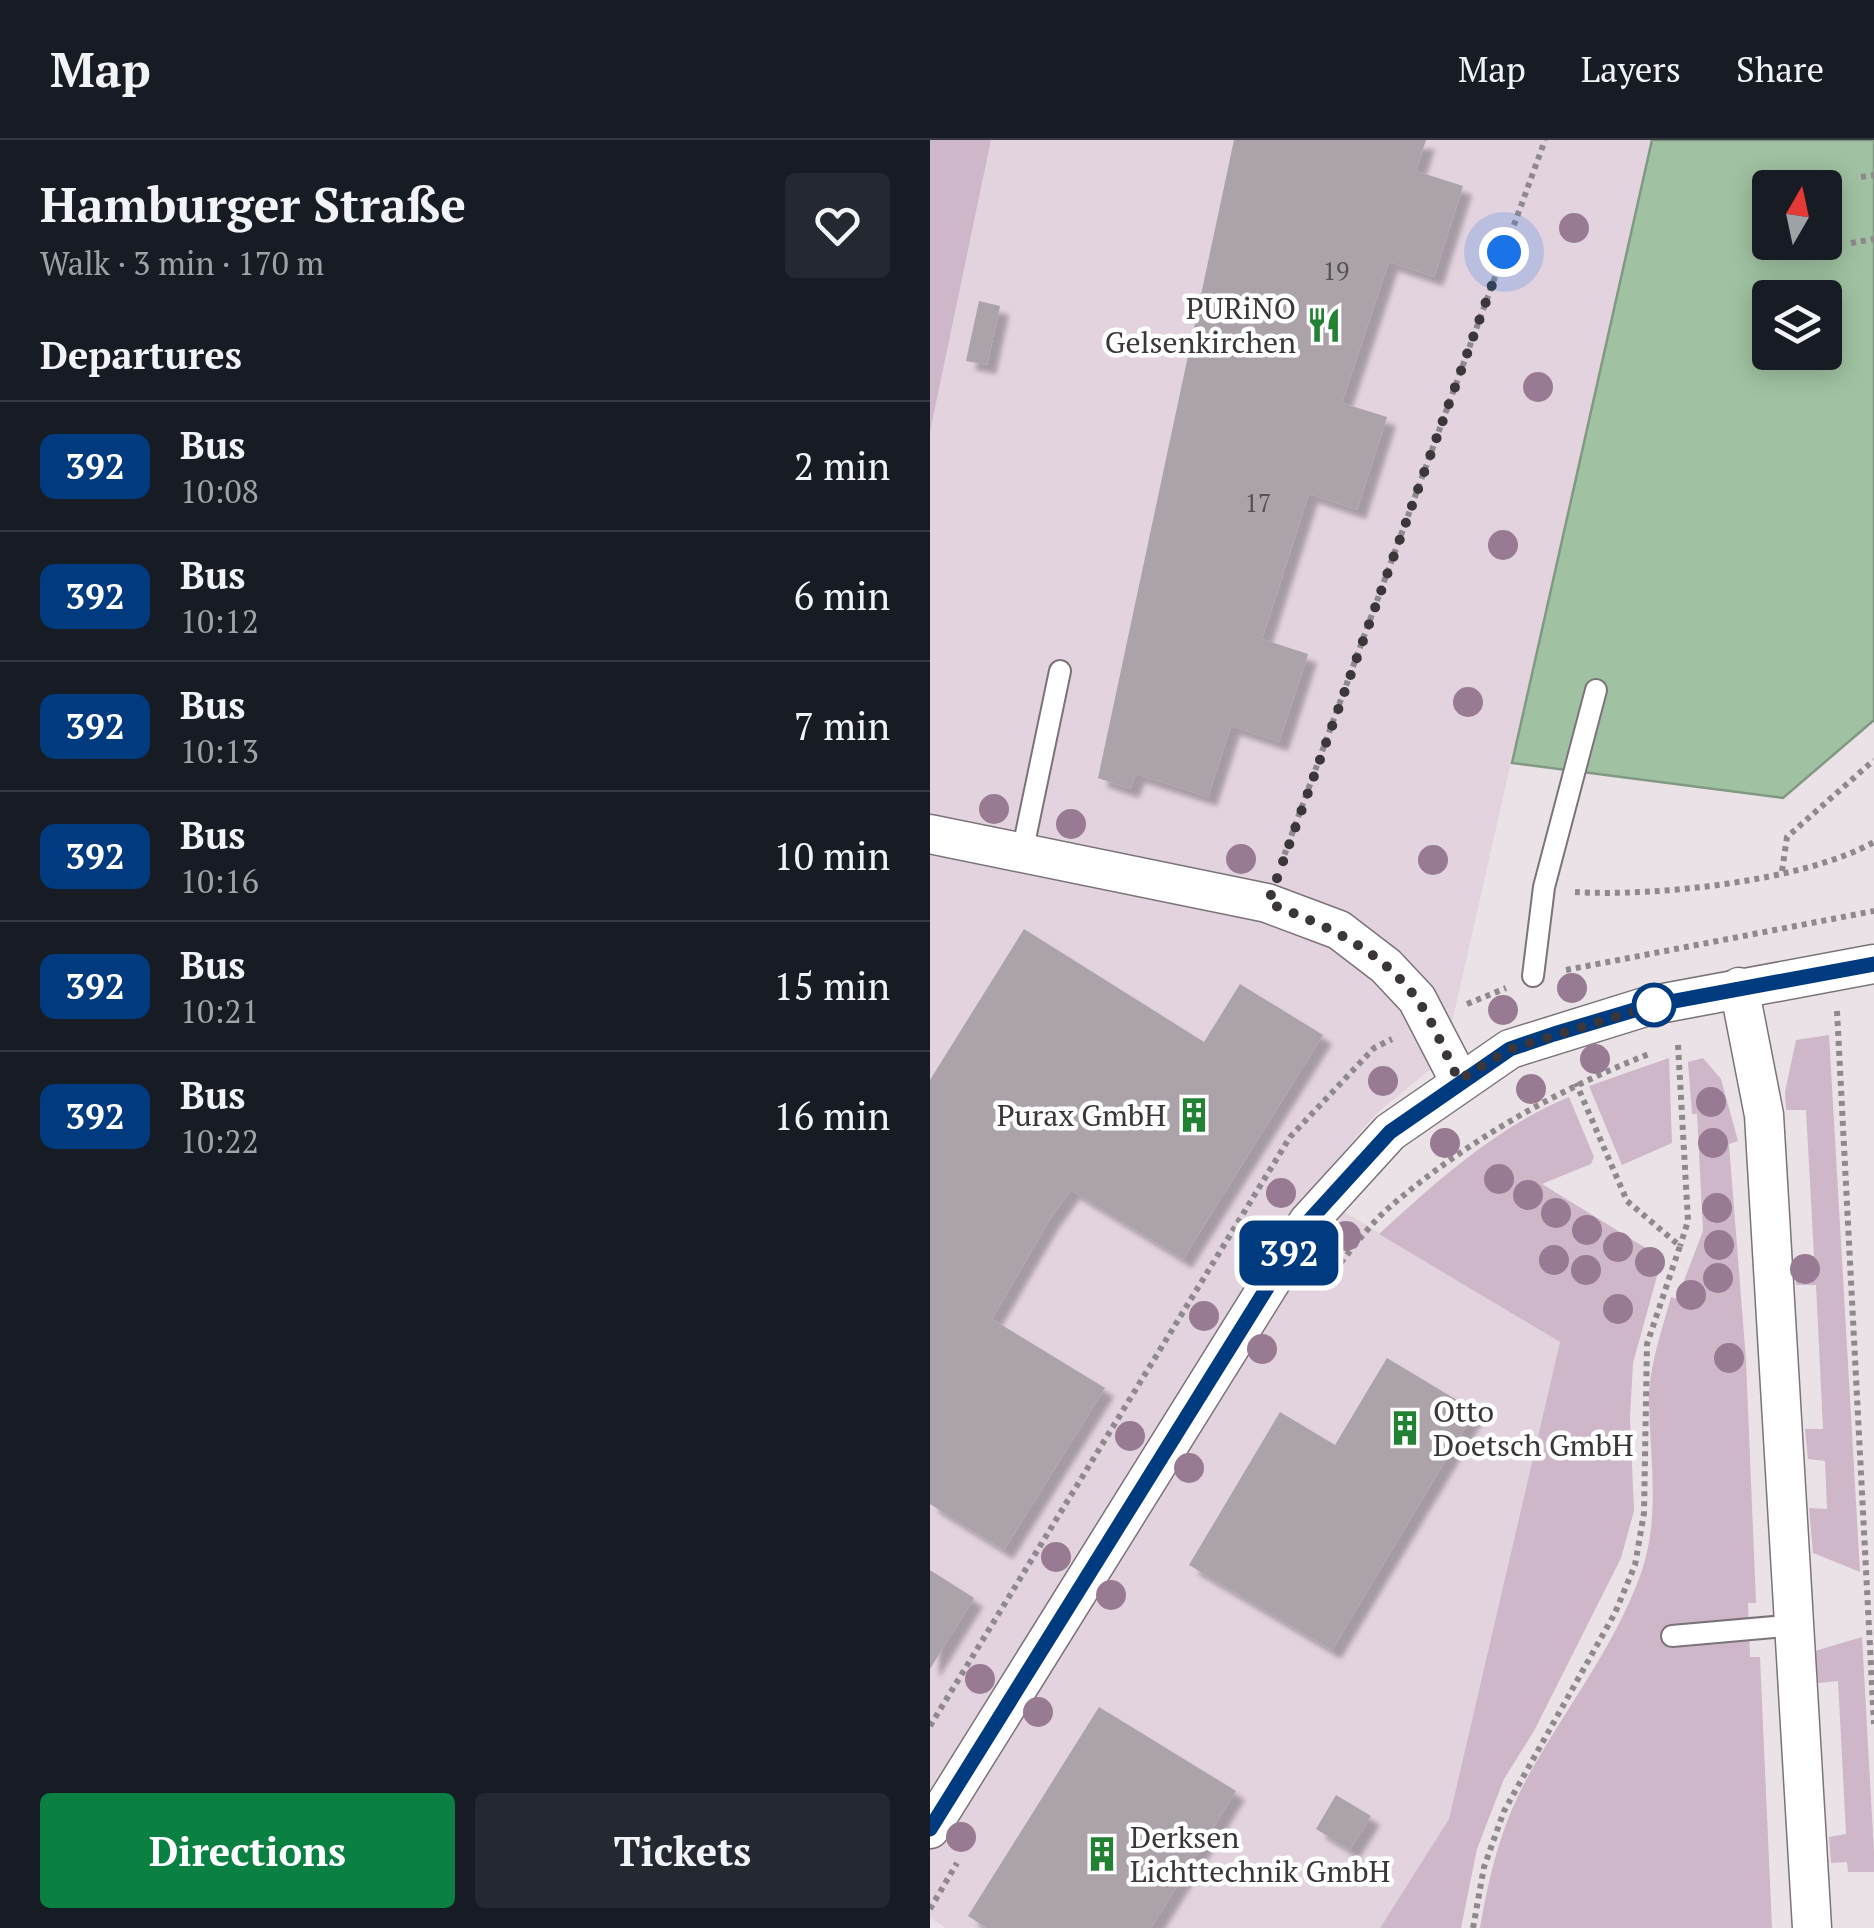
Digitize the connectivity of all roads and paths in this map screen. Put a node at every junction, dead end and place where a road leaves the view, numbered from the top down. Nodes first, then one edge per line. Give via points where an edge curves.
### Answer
1 (1545, 140) edge
2 (1874, 175) edge
3 (1860, 177) dead end
4 (1874, 239) edge
5 (1850, 243) dead end
6 (1060, 671) dead end
7 (1596, 690) dead end
8 (1874, 760) edge
9 (930, 834) edge
10 (1874, 842) edge
11 (1022, 853) junction
12 (1782, 872) junction
13 (1544, 887) junction
14 (1268, 903) junction
15 (1874, 910) edge
16 (1874, 964) edge
17 (1836, 972) junction
18 (1533, 976) junction
19 (1739, 987) junction
20 (1456, 1010) dead end
21 (1408, 1031) dead end
22 (1676, 1044) dead end
23 (1654, 1052) dead end
24 (1459, 1080) junction
25 (1579, 1091) dead end
26 (1680, 1246) junction
27 (1318, 1290) dead end
28 (1796, 1625) junction
29 (1672, 1636) dead end
30 (1874, 1724) edge
31 (930, 1726) edge
32 (930, 1829) edge
33 (962, 1854) dead end
34 (930, 1910) edge
35 (1473, 1928) edge
36 (1812, 1928) edge

1 - 14 path
2 - 3 path
4 - 5 path
6 - 11 lane
7 - 13 lane
8 - 12 path via 1787,837
9 - 11 street
10 - 12 path via 1842,860
11 - 14 street
12 - 13 path via 1710,886 1580,893
13 - 18 lane
14 - 24 street via 1339,930 1386,966 1417,999
15 - 18 path
16 - 17 street
17 - 19 street
17 - 30 path
18 - 20 path
19 - 24 street via 1554,1034 1510,1049
19 - 28 street via 1764,1115
21 - 31 path via 1374,1048 1290,1136
22 - 26 path via 1688,1221
23 - 27 path via 1512,1116 1389,1206
24 - 32 street via 1390,1132 1308,1222
25 - 26 path via 1627,1201
26 - 35 path via 1647,1344 1644,1513 1635,1566 1504,1811
28 - 29 lane
28 - 36 street
33 - 34 path

